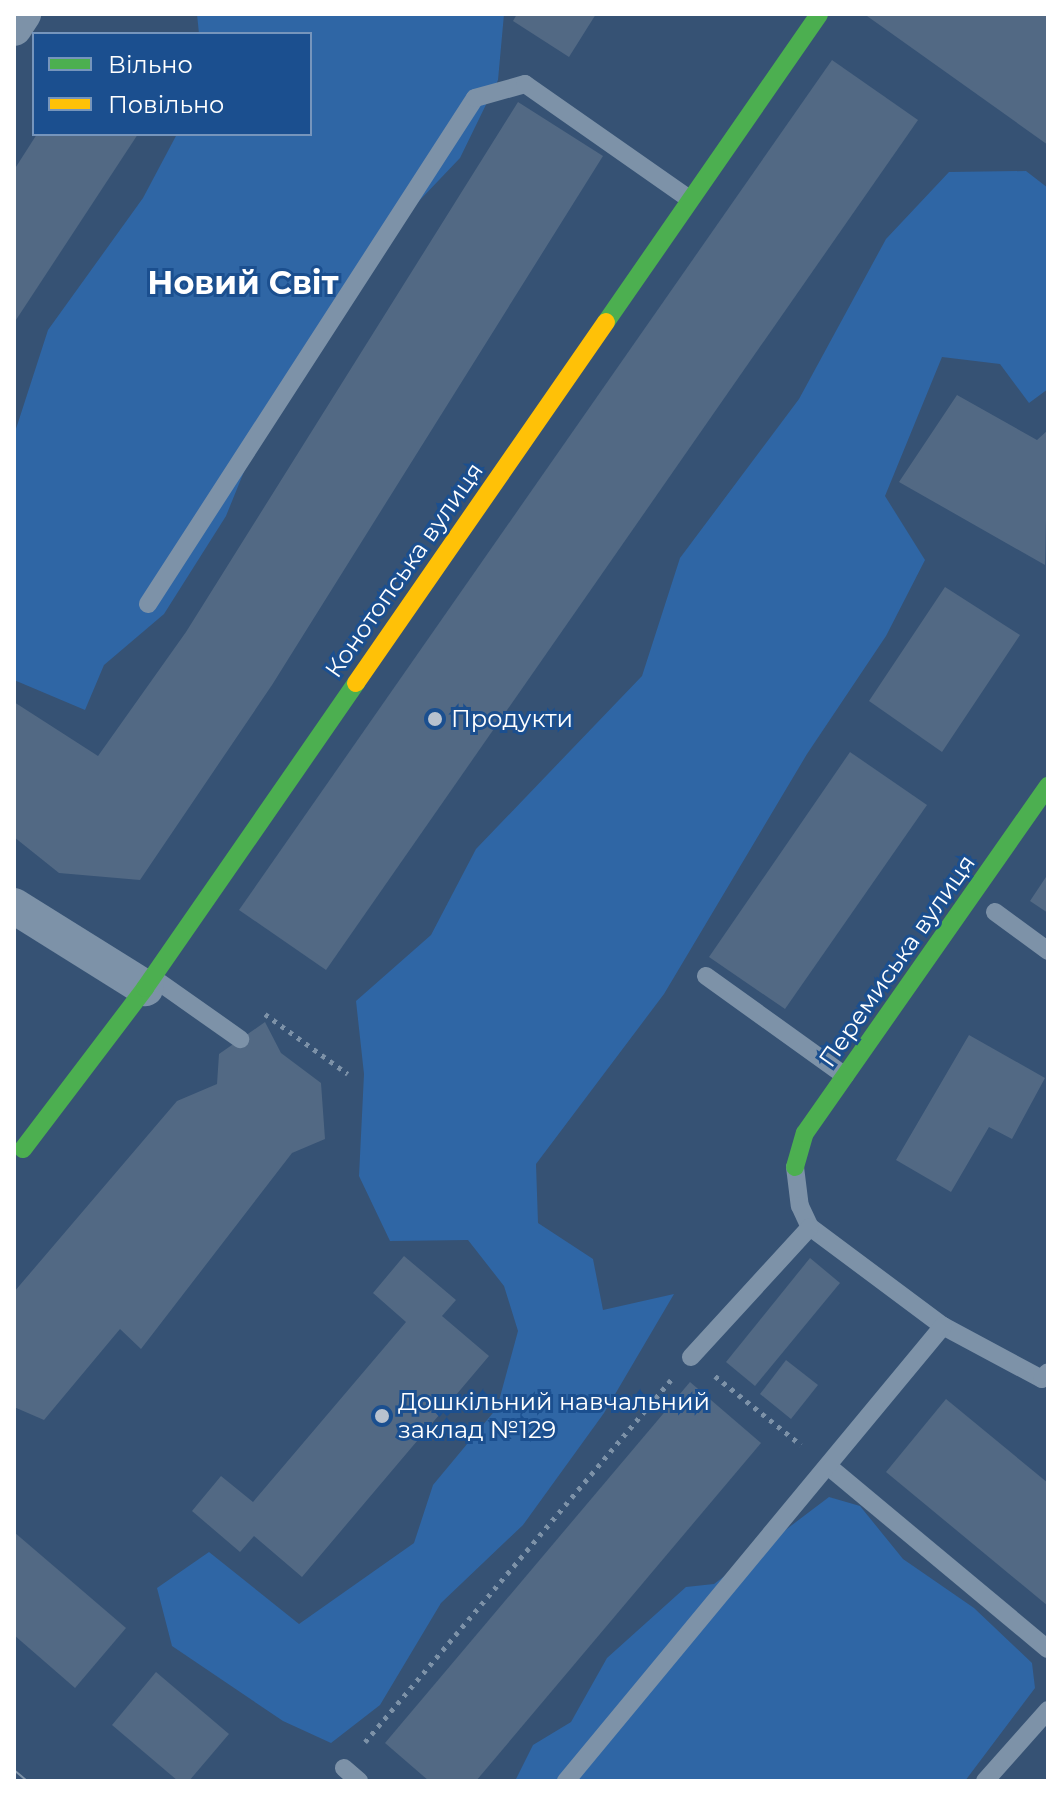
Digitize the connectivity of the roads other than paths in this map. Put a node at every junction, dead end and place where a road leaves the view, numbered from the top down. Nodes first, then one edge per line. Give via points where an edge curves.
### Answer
1 (23, 14) edge
2 (819, 14) edge
3 (14, 28) edge
4 (689, 199) junction
5 (148, 604) dead end
6 (1048, 786) edge
7 (14, 906) edge
8 (995, 912) dead end
9 (1048, 951) edge
10 (706, 976) dead end
11 (148, 982) junction
12 (240, 1039) dead end
13 (845, 1076) junction
14 (23, 1149) dead end
15 (795, 1167) joint
16 (810, 1227) junction
17 (943, 1326) junction
18 (691, 1357) road end
19 (1048, 1372) edge
20 (828, 1466) junction
21 (1048, 1649) edge
22 (1048, 1710) edge
23 (344, 1768) road end
24 (359, 1781) edge
25 (566, 1781) edge
26 (985, 1781) edge

1 - 3 street
2 - 4 street, Конотопська вулиця
4 - 5 lane via 525,84 475,98
4 - 11 street, Конотопська вулиця
6 - 13 street, Перемиська вулиця
7 - 11 street
8 - 9 lane
10 - 13 lane
11 - 12 lane
11 - 14 street, Конотопська вулиця
13 - 15 street, Перемиська вулиця via 805,1133
15 - 16 lane via 800,1206
16 - 17 lane
16 - 18 lane
17 - 19 lane via 1042,1379
17 - 20 lane
20 - 21 lane
20 - 25 lane
22 - 26 lane
23 - 24 lane

